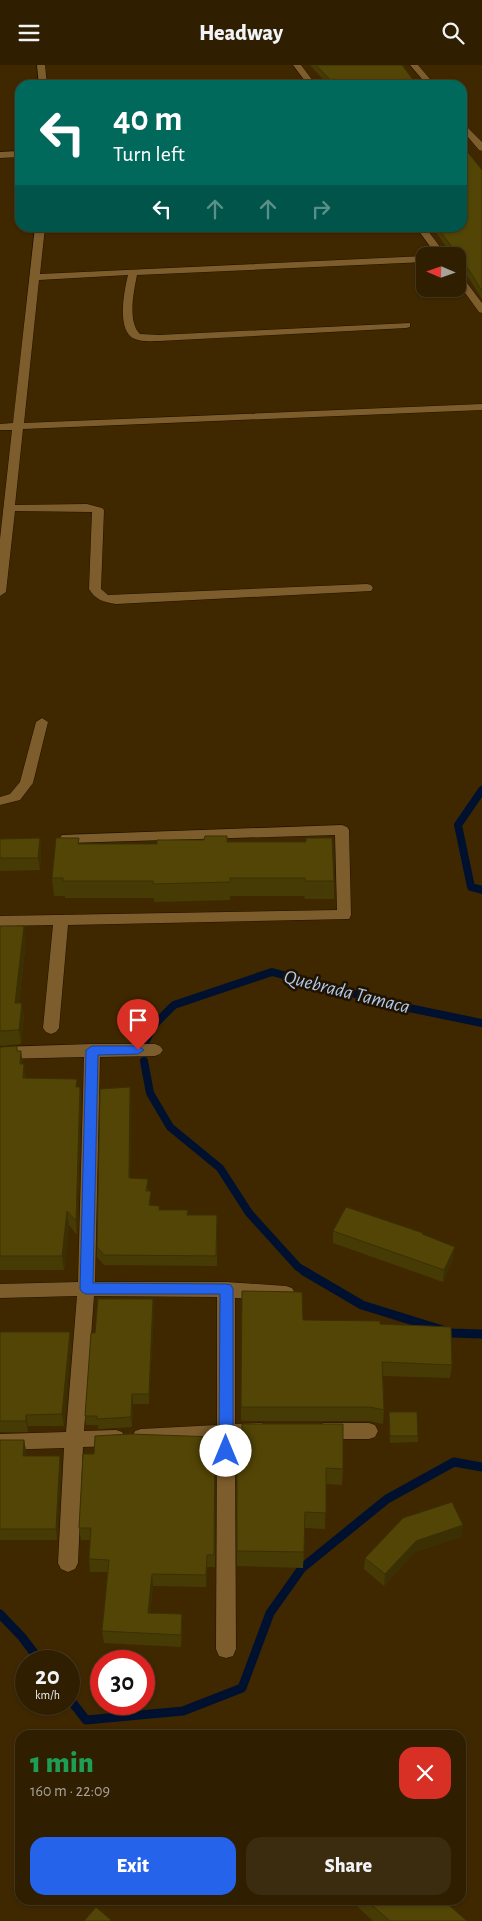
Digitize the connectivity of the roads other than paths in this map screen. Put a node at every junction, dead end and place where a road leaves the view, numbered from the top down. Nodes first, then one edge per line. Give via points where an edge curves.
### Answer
1 (42, 65) edge
2 (296, 65) edge
3 (414, 65) edge
4 (43, 80) edge
5 (308, 80) edge
6 (426, 80) edge
7 (467, 130) edge
8 (482, 148) edge
9 (15, 154) edge
10 (0, 155) edge
11 (40, 232) edge
12 (424, 232) edge
13 (435, 247) edge
14 (416, 259) edge
15 (133, 272) junction
16 (35, 277) junction
17 (466, 288) edge
18 (482, 310) edge
19 (406, 325) dead end
20 (482, 407) edge
21 (19, 426) junction
22 (0, 427) edge
23 (10, 508) junction
24 (367, 588) dead end
25 (0, 592) edge
26 (42, 722) dead end
27 (0, 801) edge
28 (67, 838) edge
29 (0, 921) edge
30 (61, 921) junction
31 (51, 1028) dead end
32 (92, 1050) junction
33 (156, 1050) dead end
34 (0, 1053) edge
35 (86, 1289) junction
36 (226, 1289) junction
37 (0, 1291) edge
38 (290, 1293) edge
39 (226, 1431) junction
40 (283, 1431) edge
41 (302, 1431) edge
42 (368, 1431) dead end
43 (74, 1441) junction
44 (0, 1442) edge
45 (68, 1563) dead end
46 (226, 1649) dead end

1 - 4 street
2 - 5 street
3 - 6 street
7 - 8 street
9 - 10 street
11 - 16 street
12 - 13 street
14 - 15 street
15 - 16 street
15 - 19 street via 127,300 130,330 137,337
16 - 21 street
17 - 18 street
20 - 21 street
21 - 22 street
21 - 23 street
23 - 24 street via 87,507 98,510 95,589 104,599
23 - 25 street
26 - 27 street via 26,783 15,797
28 - 30 street via 342,831 344,915
29 - 30 street
30 - 31 street
32 - 33 street
32 - 34 street
32 - 35 street
35 - 36 street
35 - 37 street
35 - 43 street
36 - 38 street
36 - 39 street
39 - 40 street
39 - 43 street
39 - 46 street
41 - 42 street
43 - 44 street
43 - 45 street

